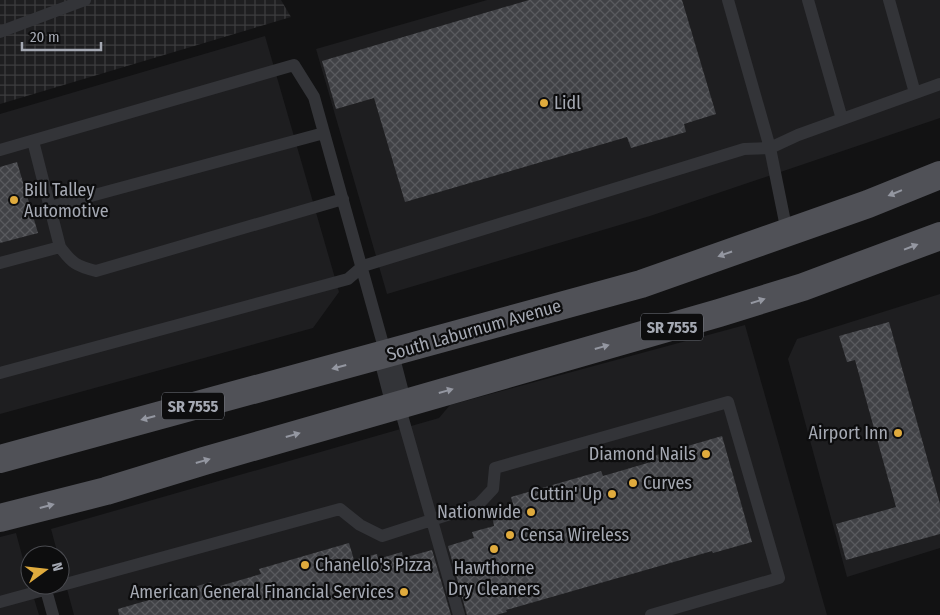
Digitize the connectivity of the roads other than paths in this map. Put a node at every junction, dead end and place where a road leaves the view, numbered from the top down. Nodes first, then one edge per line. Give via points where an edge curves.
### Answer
1 (85, 0) edge
2 (728, 0) edge
3 (808, 0) edge
4 (889, 0) edge
5 (0, 32) edge
6 (940, 84) edge
7 (915, 93) junction
8 (842, 119) junction
9 (324, 133) junction
10 (33, 141) junction
11 (770, 148) junction
12 (0, 150) edge
13 (940, 175) edge
14 (343, 199) junction
15 (50, 207) junction
16 (787, 232) junction
17 (940, 236) edge
18 (60, 247) junction
19 (0, 263) edge
20 (362, 266) junction
21 (386, 355) junction
22 (0, 373) edge
23 (399, 405) junction
24 (0, 459) edge
25 (0, 518) edge
26 (431, 519) junction
27 (70, 583) edge
28 (27, 595) edge
29 (47, 595) edge
30 (0, 602) edge
31 (53, 615) edge
32 (459, 615) edge
33 (650, 615) edge

1 - 5 lane
2 - 11 lane
3 - 8 lane
4 - 7 lane
6 - 7 lane
7 - 8 lane
8 - 11 lane
9 - 10 lane via 314,96 294,65
9 - 14 lane
9 - 15 lane
10 - 12 lane
10 - 15 lane
11 - 16 lane
11 - 20 lane via 744,149
13 -> 16 main road, South Laburnum Avenue / SR 7555
14 - 18 lane via 96,271 71,262
14 - 20 lane
15 - 18 lane
16 -> 21 main road, South Laburnum Avenue / SR 7555 via 641,284
23 -> 17 main road, SR 7555 via 803,287
18 - 19 lane
20 - 21 lane
20 - 22 lane via 348,279
21 - 23 street
21 -> 24 main road, South Laburnum Avenue / SR 7555
25 -> 23 main road, SR 7555
23 - 26 lane
26 - 27 lane via 382,536 360,525 340,508
26 - 32 lane
26 - 33 lane via 478,504 493,489 495,468 728,402 779,578
28 - 30 lane
29 - 31 lane

